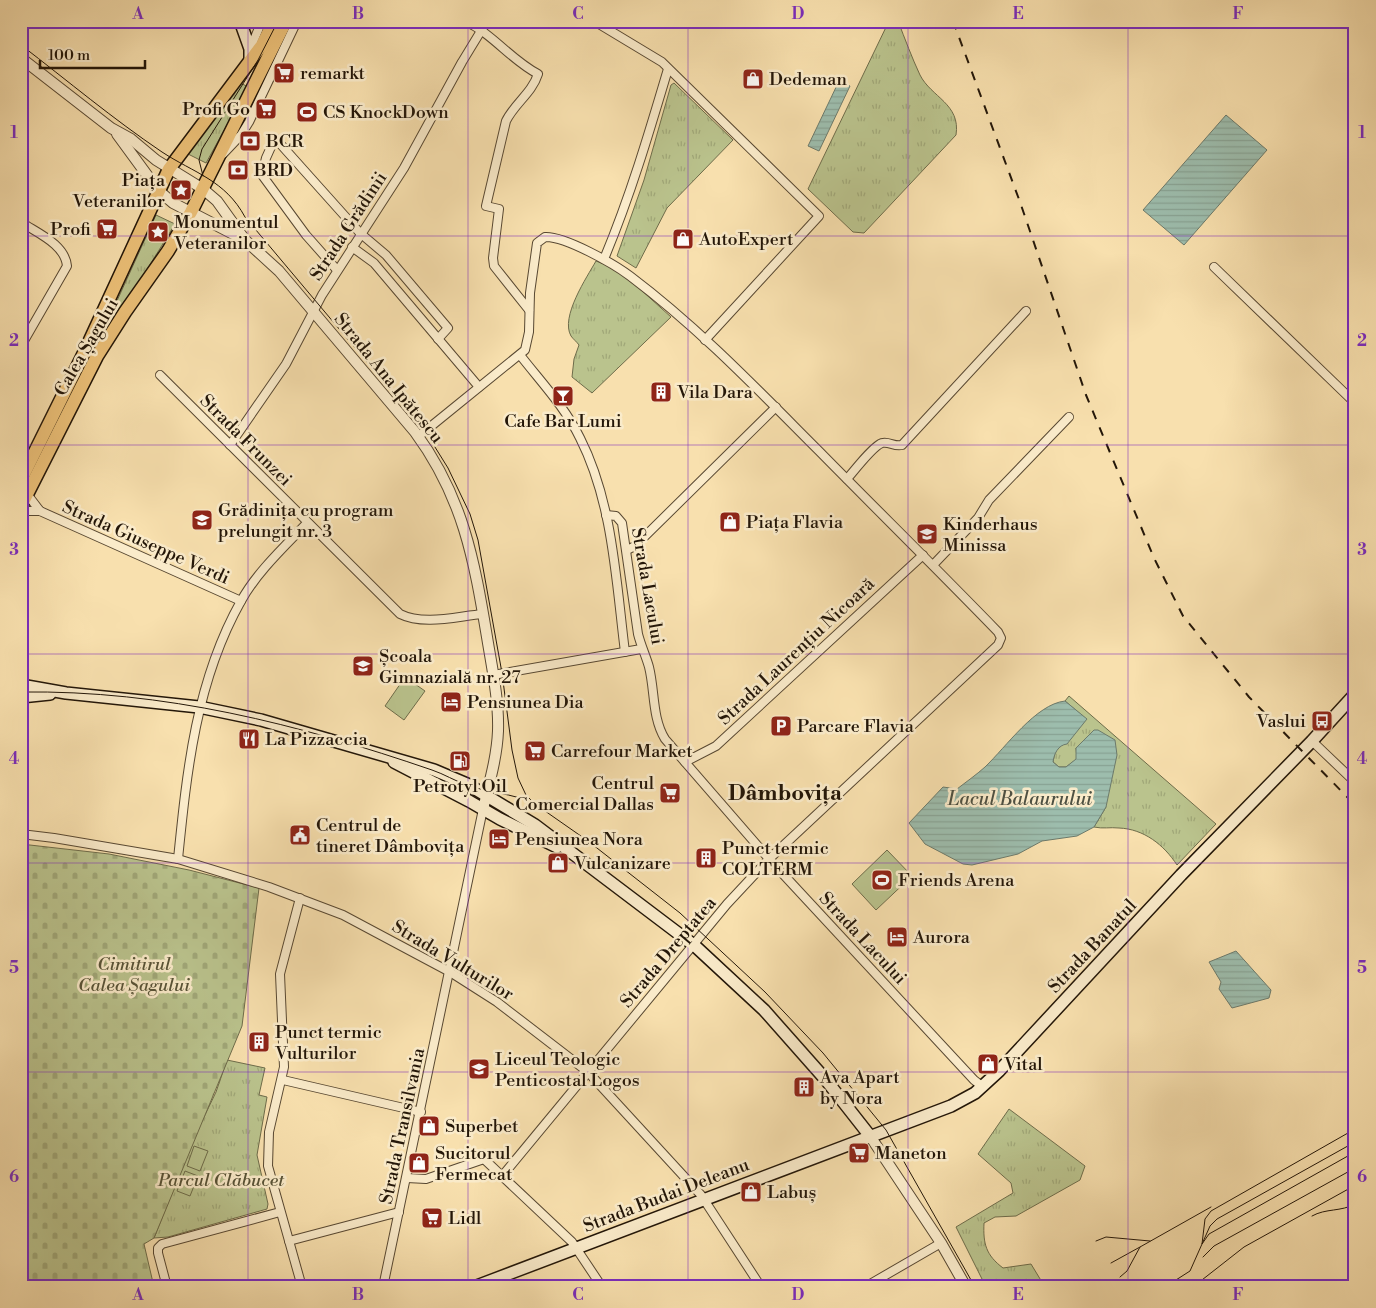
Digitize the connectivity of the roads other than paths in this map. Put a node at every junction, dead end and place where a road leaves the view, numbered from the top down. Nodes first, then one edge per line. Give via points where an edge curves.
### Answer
1 (240, 21) edge
2 (262, 21) edge
3 (274, 21) edge
4 (286, 21) edge
5 (297, 21) edge
6 (465, 21) edge
7 (486, 21) edge
8 (594, 21) edge
9 (481, 28) junction
10 (257, 32) junction
11 (250, 55) junction
12 (21, 58) edge
13 (668, 69) junction
14 (112, 128) junction
15 (217, 158) junction
16 (169, 168) junction
17 (203, 189) junction
18 (158, 190) junction
19 (191, 212) junction
20 (21, 222) edge
21 (360, 233) junction
22 (245, 240) junction
23 (352, 247) junction
24 (604, 259) junction
25 (1214, 267) dead end
26 (337, 270) junction
27 (529, 310) junction
28 (314, 311) junction
29 (1026, 311) dead end
30 (438, 339) junction
31 (705, 340) junction
32 (21, 346) edge
33 (520, 355) junction
34 (160, 375) dead end
35 (479, 387) junction
36 (1355, 402) edge
37 (779, 410) junction
38 (1069, 418) dead end
39 (419, 436) junction
40 (230, 444) junction
41 (847, 479) junction
42 (21, 480) edge
43 (24, 500) edge
44 (21, 511) edge
45 (40, 511) junction
46 (606, 515) junction
47 (307, 523) junction
48 (627, 550) junction
49 (923, 555) junction
50 (933, 565) junction
51 (241, 601) junction
52 (483, 614) junction
53 (641, 649) junction
54 (625, 652) junction
55 (493, 675) junction
56 (21, 685) edge
57 (66, 693) junction
58 (1355, 694) edge
59 (21, 697) edge
60 (199, 707) junction
61 (1312, 741) junction
62 (385, 757) junction
63 (685, 762) junction
64 (1355, 782) edge
65 (486, 796) junction
66 (483, 809) junction
67 (21, 834) edge
68 (178, 859) junction
69 (769, 859) junction
70 (584, 860) junction
71 (300, 898) junction
72 (695, 946) junction
73 (450, 972) junction
74 (588, 1072) junction
75 (283, 1080) junction
76 (983, 1086) junction
77 (421, 1112) junction
78 (870, 1136) junction
79 (503, 1175) junction
80 (406, 1178) junction
81 (704, 1200) junction
82 (280, 1212) junction
83 (399, 1212) junction
84 (289, 1241) junction
85 (941, 1243) junction
86 (577, 1248) junction
87 (167, 1287) edge
88 (302, 1287) edge
89 (383, 1287) edge
90 (474, 1287) edge
91 (602, 1287) edge
92 (761, 1287) edge
93 (865, 1287) edge
94 (966, 1287) edge

1 - 10 street
1 - 11 main road
2 - 10 street
3 - 11 main road
4 - 15 main road
5 - 15 street via 249,122 241,135
6 - 9 street
7 - 9 street, Strada Grădinii
8 - 13 street via 662,62
9 - 21 street, Strada Grădinii via 404,168
9 - 27 street via 538,74 534,85 506,121 486,206 499,209 492,258 494,266
10 - 11 street
11 - 16 main road
12 - 14 street
13 - 24 street via 643,158
13 - 31 street via 819,216
14 - 16 street
14 - 18 street
15 - 17 main road
16 - 17 street
16 - 18 main road
17 - 19 main road
17 - 22 street, Strada Ana Ipătescu via 222,207
18 - 19 street
18 - 42 main road, Calea Șagului via 86,349
19 - 22 street, Strada Ana Ipătescu
19 - 43 main road, Calea Șagului via 97,356
20 - 32 street via 58,247 67,266
21 - 23 street, Strada Grădinii
21 - 26 street via 275,138 262,176
21 - 30 street via 386,255 448,328
22 - 28 street, Strada Ana Ipătescu via 279,271
23 - 26 street, Strada Grădinii
23 - 30 street via 374,263
24 - 27 street via 556,238 542,238 536,248
24 - 31 street via 632,277
25 - 36 street
26 - 28 street, Strada Grădinii
27 - 33 street via 528,343
28 - 39 street, Strada Ana Ipătescu
28 - 40 street, Strada Grădinii via 286,364
29 - 41 street via 902,444 878,445
30 - 35 street
31 - 37 street
33 - 35 street
33 - 46 street, Strada Lacului via 567,415 580,438 595,474
34 - 40 street, Strada Frunzei
35 - 39 street
37 - 41 street
37 - 48 street via 636,546
38 - 50 street via 989,500 978,518
39 - 52 street, Strada Ana Ipătescu via 441,472 461,517 471,548
40 - 47 street, Strada Frunzei
41 - 49 street
43 - 45 street, Strada Giuseppe Verdi
44 - 45 street, Strada Giuseppe Verdi
45 - 51 street, Strada Giuseppe Verdi
46 - 48 street, Strada Lacului via 619,518
46 - 54 street, Strada Lacului
47 - 51 street via 260,574
47 - 52 street, Strada Frunzei via 400,614 425,619
48 - 53 street, Strada Lacului
49 - 50 street
49 - 63 street, Strada Laurențiu Nicoară via 727,736 711,749
50 - 69 street, Strada Dreptatea via 998,632 1001,638 998,646
51 - 60 street via 218,649
52 - 55 street, Strada Ana Ipătescu
53 - 54 street
53 - 63 street, Strada Lacului via 649,667 660,730
54 - 55 street
55 - 65 street, Strada Ana Ipătescu via 498,733
56 - 57 main road
57 - 59 main road
57 - 60 main road
58 - 61 main road, Strada Banatul
60 - 62 main road via 261,720
60 - 68 street via 188,768
61 - 64 street
61 - 76 main road, Strada Banatul via 1218,835
62 - 65 main road via 434,770
62 - 66 main road
63 - 69 street, Strada Lacului
65 - 66 street, Strada Ana Ipătescu
65 - 70 main road via 535,825
66 - 70 main road
66 - 73 street, Strada Ana Ipătescu
67 - 68 street, Strada Vulturilor
68 - 71 street, Strada Vulturilor
69 - 72 street, Strada Dreptatea via 727,904
69 - 76 street, Strada Lacului
70 - 72 main road
71 - 73 street, Strada Vulturilor via 375,930
71 - 75 street via 280,974
72 - 74 street, Strada Dreptatea
72 - 78 main road via 764,1010
73 - 74 street, Strada Vulturilor via 497,1002
73 - 77 street, Strada Transilvania
74 - 79 street, Strada Dreptatea
74 - 81 street, Strada Vulturilor
75 - 77 street
75 - 82 street via 268,1142 268,1166
76 - 78 main road, Strada Banatul via 951,1106
77 - 80 street, Strada Transilvania
78 - 81 main road, Strada Budai Deleanu
78 - 85 street
79 - 80 street via 484,1159 426,1179
79 - 86 street
80 - 83 street, Strada Transilvania
81 - 86 main road, Strada Budai Deleanu
81 - 92 street, Strada Vulturilor
82 - 84 street
82 - 87 street via 162,1244 158,1253
83 - 84 street
83 - 89 street, Strada Transilvania
84 - 88 street
85 - 93 street
85 - 94 street
86 - 90 main road, Strada Budai Deleanu
86 - 91 street

